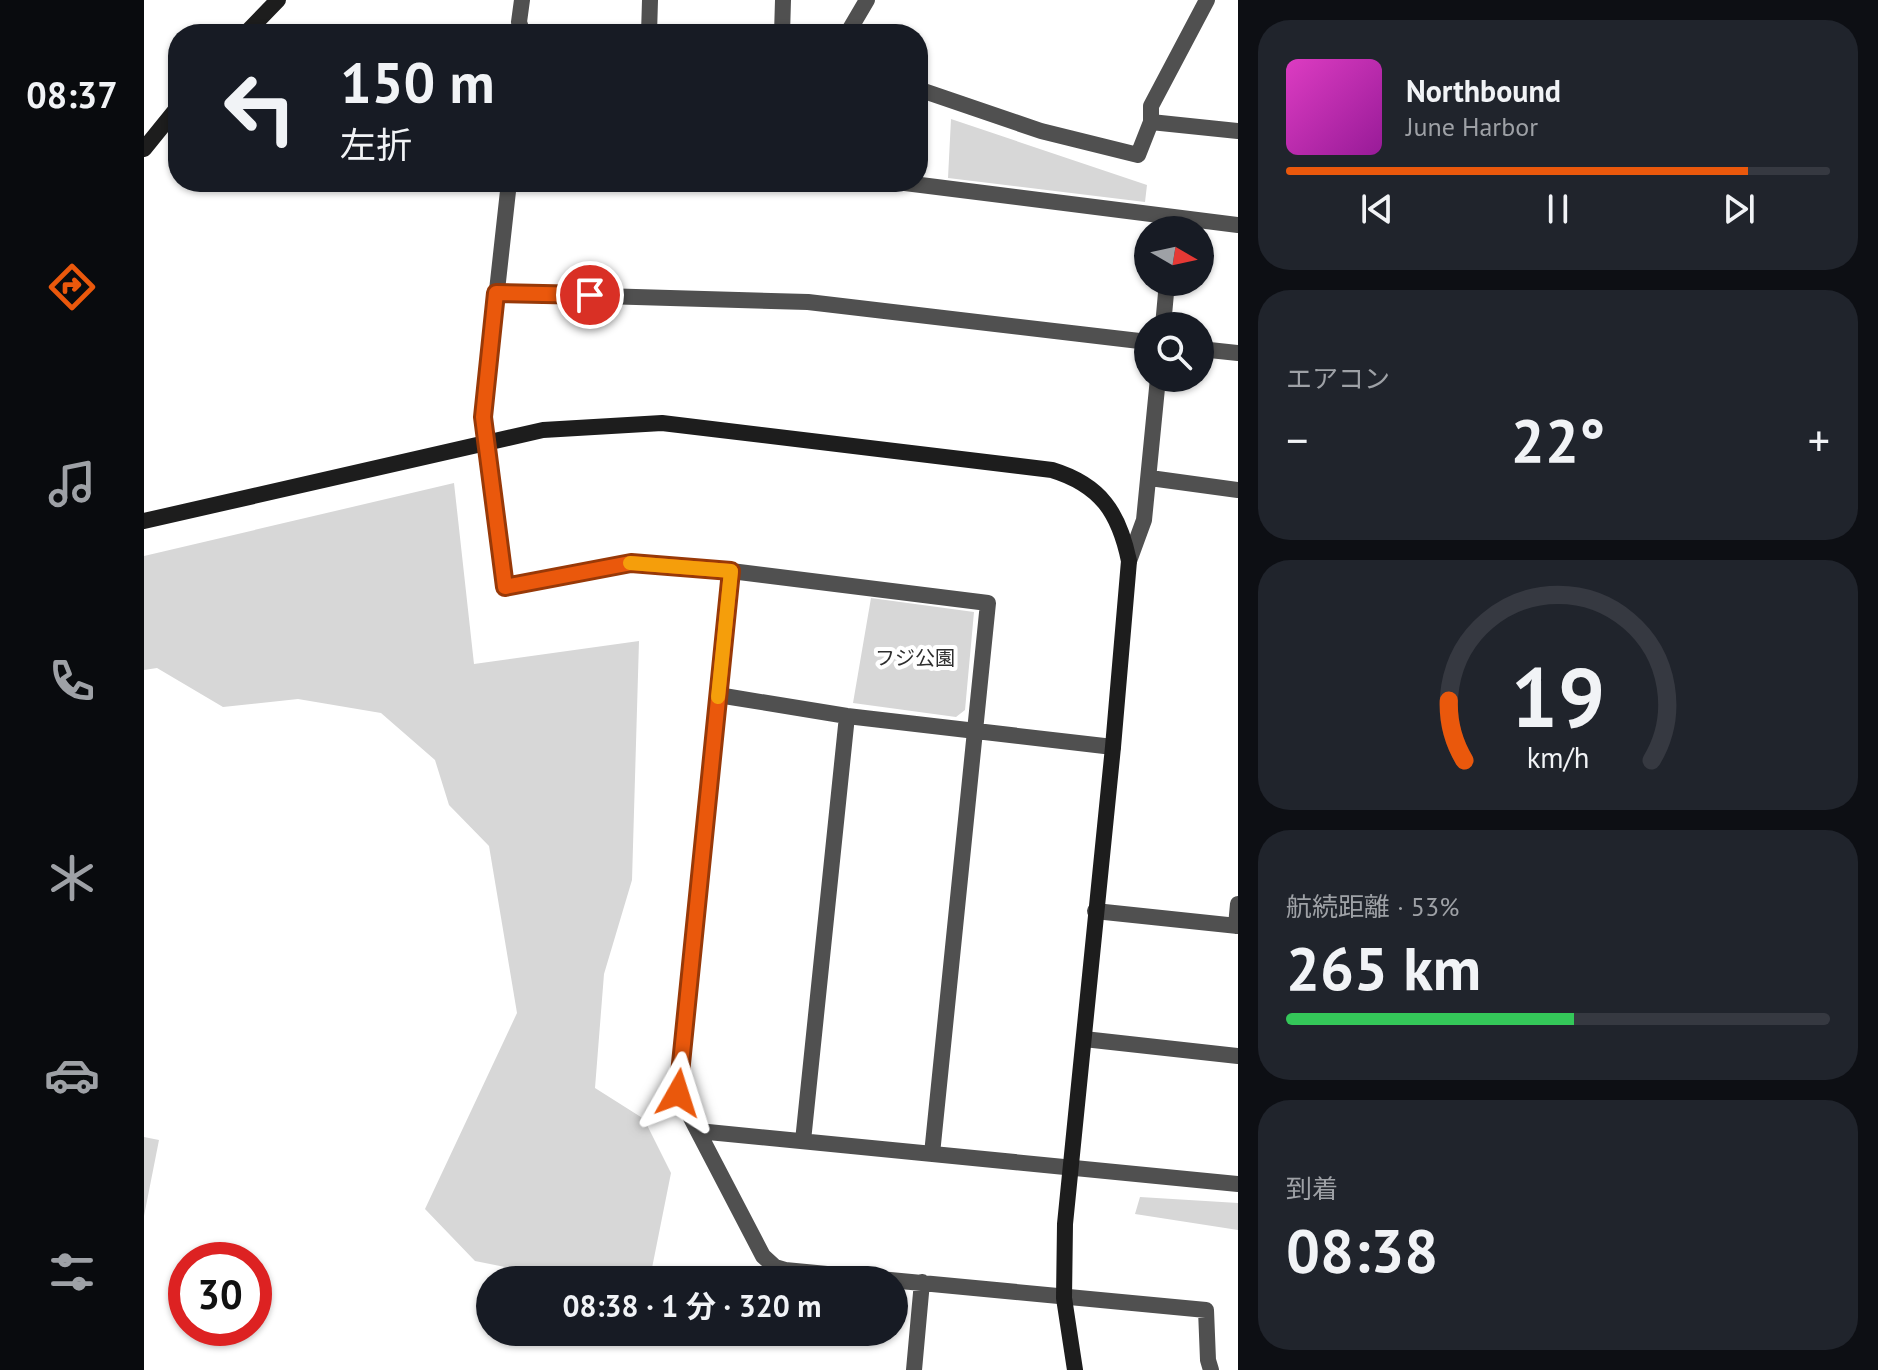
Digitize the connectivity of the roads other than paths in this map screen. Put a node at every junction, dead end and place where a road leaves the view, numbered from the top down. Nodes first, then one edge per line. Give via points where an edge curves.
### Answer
1 (278, 0) edge
2 (522, 0) edge
3 (650, 0) edge
4 (783, 0) edge
5 (867, 0) edge
6 (1207, 0) edge
7 (255, 24) edge
8 (520, 24) edge
9 (649, 24) edge
10 (782, 24) edge
11 (853, 24) edge
12 (928, 92) edge
13 (168, 119) edge
14 (1151, 122) junction
15 (1238, 131) edge
16 (144, 149) edge
17 (928, 187) edge
18 (508, 192) edge
19 (1134, 218) edge
20 (1214, 225) edge
21 (1238, 225) edge
22 (496, 293) junction
23 (1134, 340) edge
24 (1214, 350) edge
25 (1238, 353) edge
26 (1156, 392) edge
27 (485, 442) junction
28 (1150, 478) junction
29 (1238, 490) edge
30 (144, 521) edge
31 (1129, 561) junction
32 (731, 571) junction
33 (718, 695) junction
34 (847, 716) junction
35 (975, 731) junction
36 (1113, 747) junction
37 (1238, 904) edge
38 (1095, 911) junction
39 (1237, 926) edge
40 (1084, 1039) junction
41 (1238, 1056) edge
42 (698, 1131) junction
43 (803, 1141) junction
44 (932, 1154) junction
45 (1071, 1170) junction
46 (1238, 1184) edge
47 (922, 1282) junction
48 (1064, 1298) junction
49 (914, 1370) edge
50 (1075, 1370) edge
51 (1211, 1370) edge

1 - 7 street
2 - 8 street
3 - 9 street
4 - 10 street
5 - 11 street
6 - 14 street via 1151,106
12 - 14 street via 1041,131 1138,155
13 - 16 street
14 - 15 street
17 - 19 street
18 - 22 street
20 - 21 street
22 - 23 street via 808,302
22 - 27 street
24 - 25 street
26 - 28 street
27 - 30 street
27 - 31 street via 543,430 662,423 1052,470 1079,478 1099,495 1123,532
27 - 32 street via 505,587 631,563
28 - 29 street
28 - 31 street via 1144,520
31 - 36 street
32 - 33 street
32 - 35 street via 988,603
33 - 34 street
33 - 42 street via 678,1093
34 - 35 street
34 - 43 street
35 - 36 street
35 - 44 street
36 - 38 street
37 - 39 street
38 - 39 street
38 - 40 street
40 - 41 street
40 - 45 street
42 - 43 street
42 - 47 street via 763,1256 775,1267
43 - 44 street
44 - 45 street
45 - 46 street
45 - 48 street
47 - 48 street
47 - 49 street
48 - 50 street
48 - 51 street via 1206,1310

